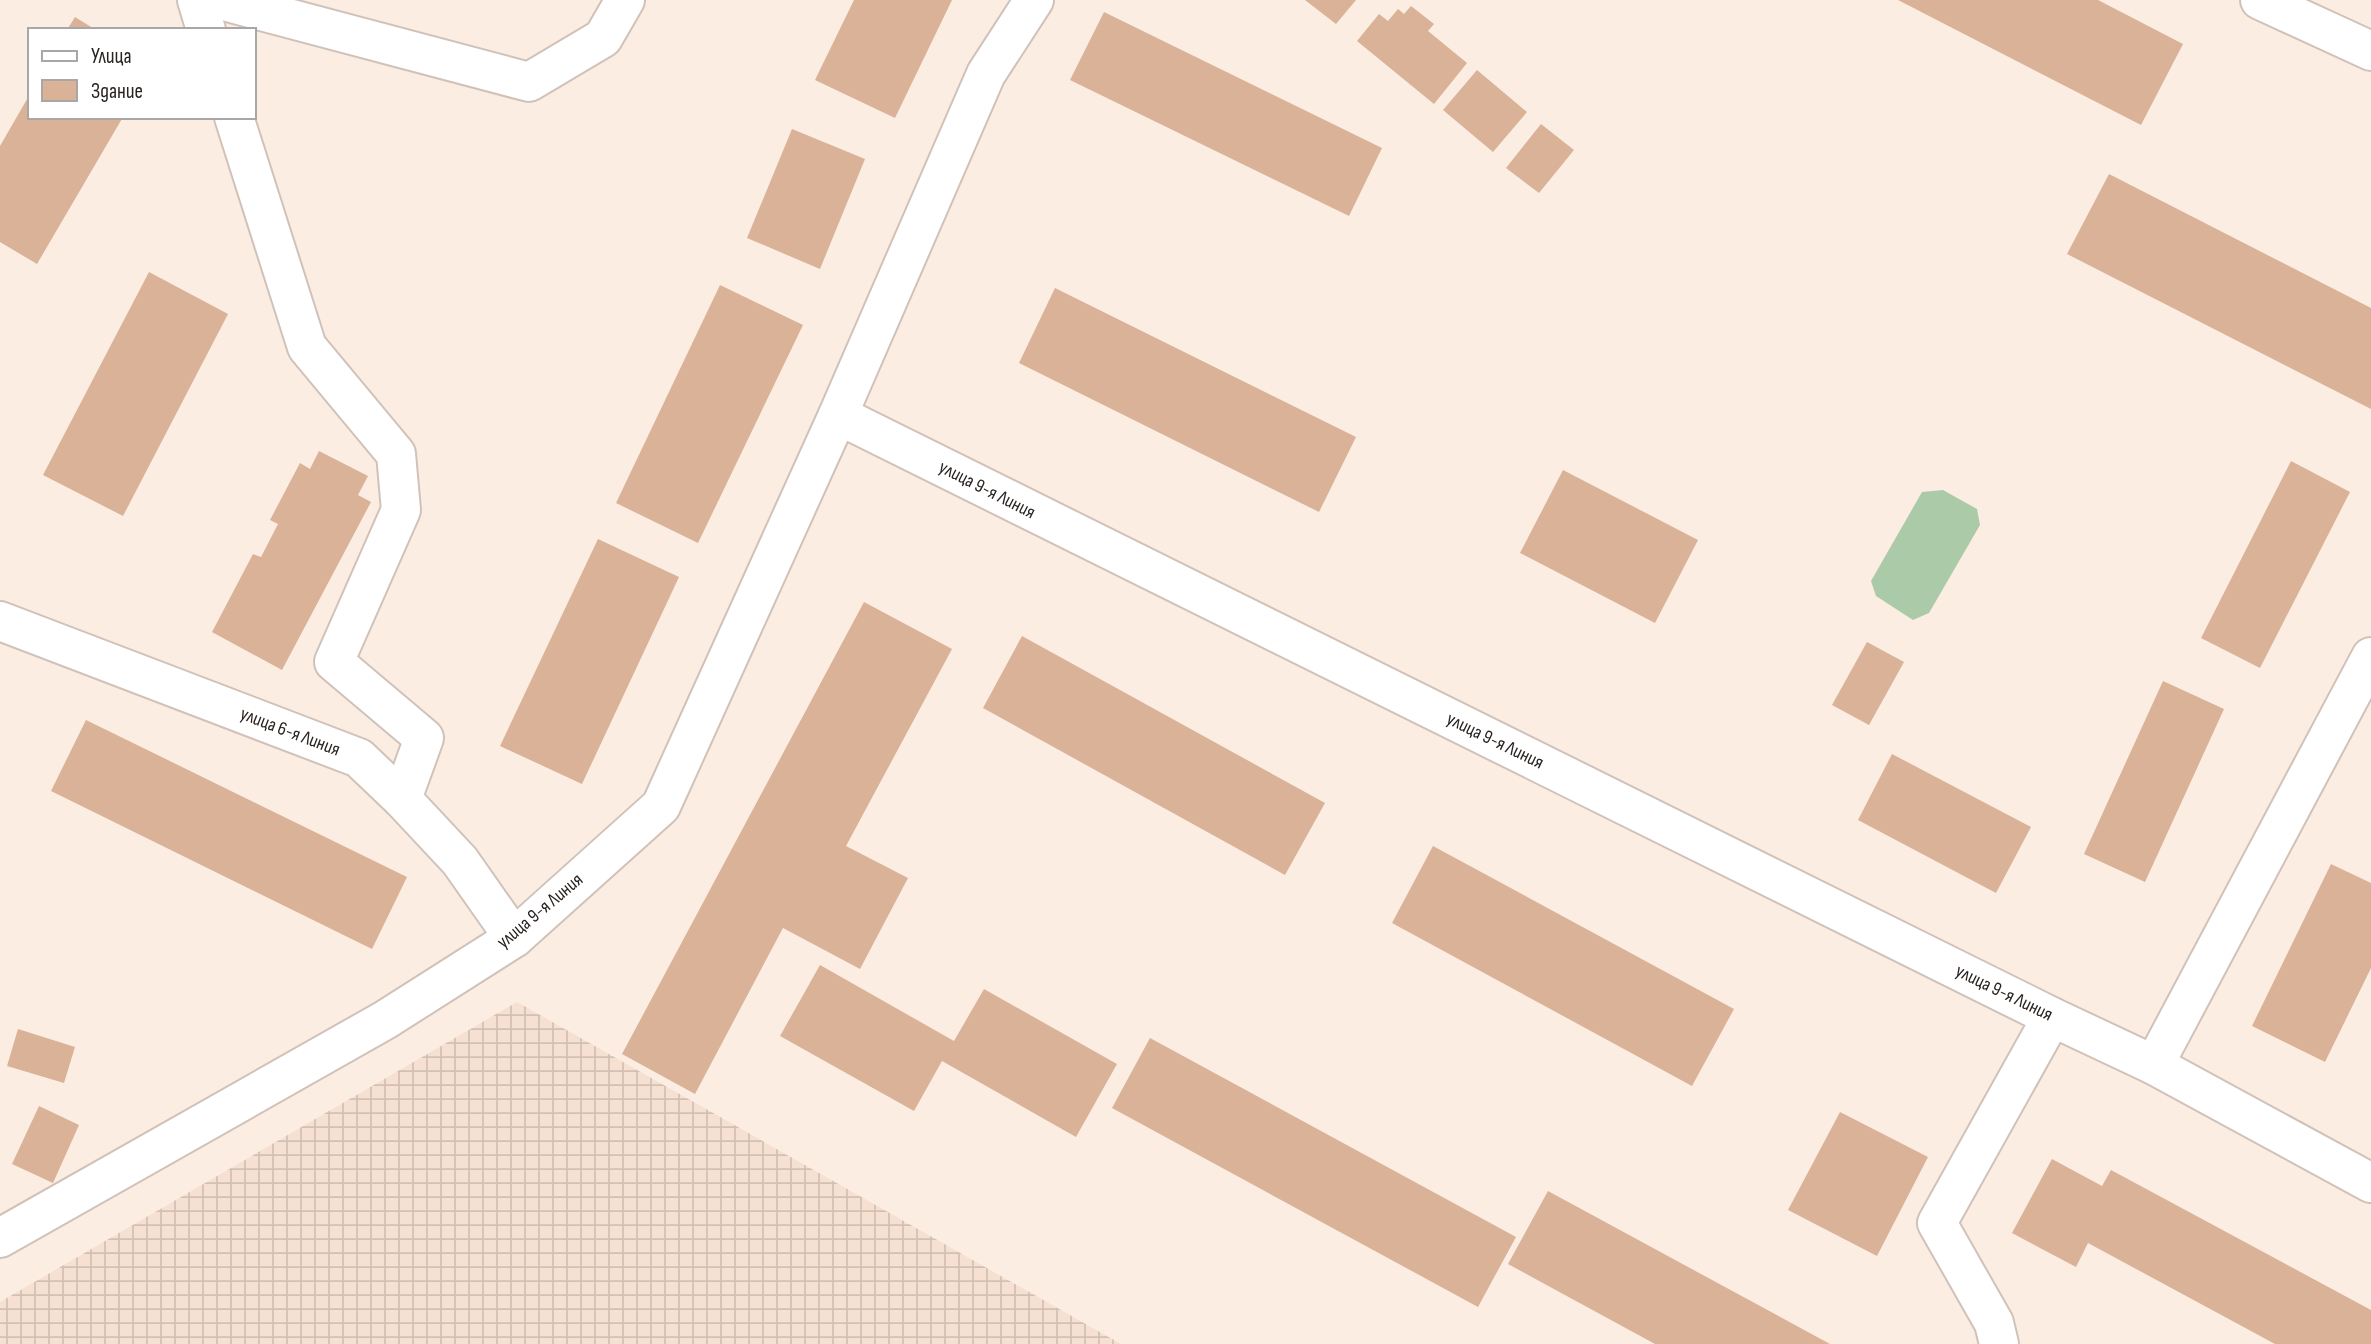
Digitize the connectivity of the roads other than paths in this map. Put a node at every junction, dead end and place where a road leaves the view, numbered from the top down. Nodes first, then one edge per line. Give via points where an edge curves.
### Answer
1 (197, 0) edge
2 (220, 0) edge
3 (625, 0) edge
4 (1034, 0) edge
5 (2260, 0) edge
6 (205, 28) edge
7 (2371, 51) edge
8 (235, 119) edge
9 (838, 415) junction
10 (0, 621) edge
11 (2371, 657) edge
12 (402, 799) junction
13 (514, 938) junction
14 (2052, 1017) junction
15 (2154, 1065) junction
16 (2371, 1183) edge
17 (0, 1238) edge
18 (1999, 1344) edge

1 - 6 street
2 - 3 street via 529,82 603,37
4 - 9 street, улица 9-я Линия via 986,74
5 - 7 street
8 - 12 street via 307,347 396,454 401,510 334,662 424,738
9 - 13 street, улица 9-я Линия via 662,806
9 - 14 street, улица 9-я Линия
10 - 12 street, улица 6-я Линия via 359,758
11 - 15 street
12 - 13 street, улица 6-я Линия via 460,861
13 - 17 street, улица 9-я Линия via 385,1020
14 - 15 street, улица 9-я Линия
14 - 18 street via 1937,1223 1994,1323
15 - 16 street, улица 9-я Линия

